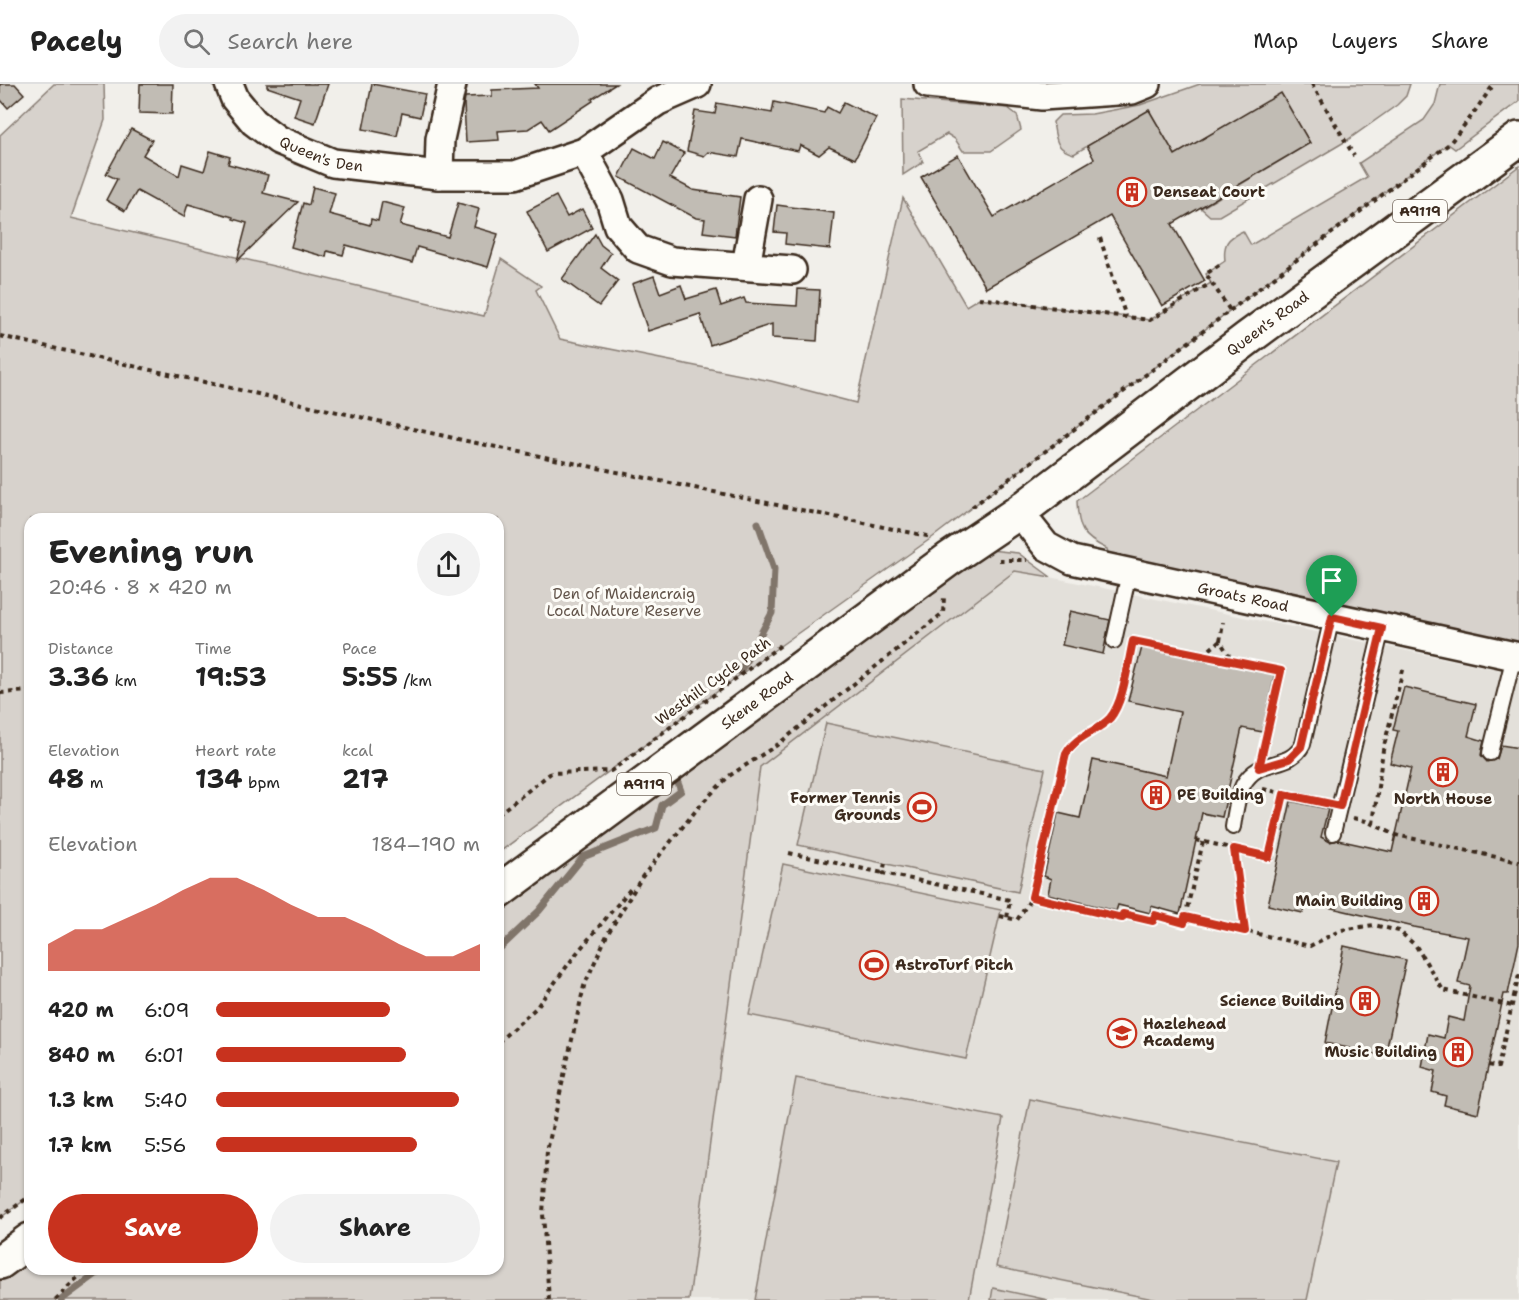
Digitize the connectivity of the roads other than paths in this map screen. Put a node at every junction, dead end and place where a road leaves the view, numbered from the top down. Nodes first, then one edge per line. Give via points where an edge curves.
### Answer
1 (230, 84) edge
2 (452, 84) edge
3 (697, 84) edge
4 (928, 84) edge
5 (1147, 84) edge
6 (1519, 139) edge
7 (584, 152) junction
8 (438, 175) junction
9 (758, 199) dead end
10 (746, 266) junction
11 (792, 270) dead end
12 (1019, 512) junction
13 (1130, 573) junction
14 (1332, 617) junction
15 (1382, 628) junction
16 (1114, 641) dead end
17 (1517, 657) edge
18 (1490, 753) dead end
19 (1233, 827) dead end
20 (1334, 833) dead end
21 (504, 887) edge
22 (24, 1244) edge
23 (0, 1262) edge

1 - 8 street, Queen's Den via 235,99 254,122 278,140 333,163
2 - 8 street via 440,139
3 - 7 street, Queen's Den via 658,101
4 - 5 street via 1042,96 1132,90
6 - 12 main road, Queen's Road / A9119 via 1239,324
7 - 8 street, Queen's Den via 514,175
7 - 10 street via 610,200 618,226 638,249 672,261
9 - 10 street
10 - 11 street
12 - 13 street, Groats Road via 1046,546 1072,560
12 - 21 main road, Skene Road / A9119 via 935,546
13 - 14 street, Groats Road
13 - 16 lane
14 - 15 street, Groats Road
14 - 19 lane via 1301,747 1289,759 1259,768 1250,775 1241,789
15 - 17 street, Groats Road
15 - 20 lane
17 - 18 lane
22 - 23 main road

